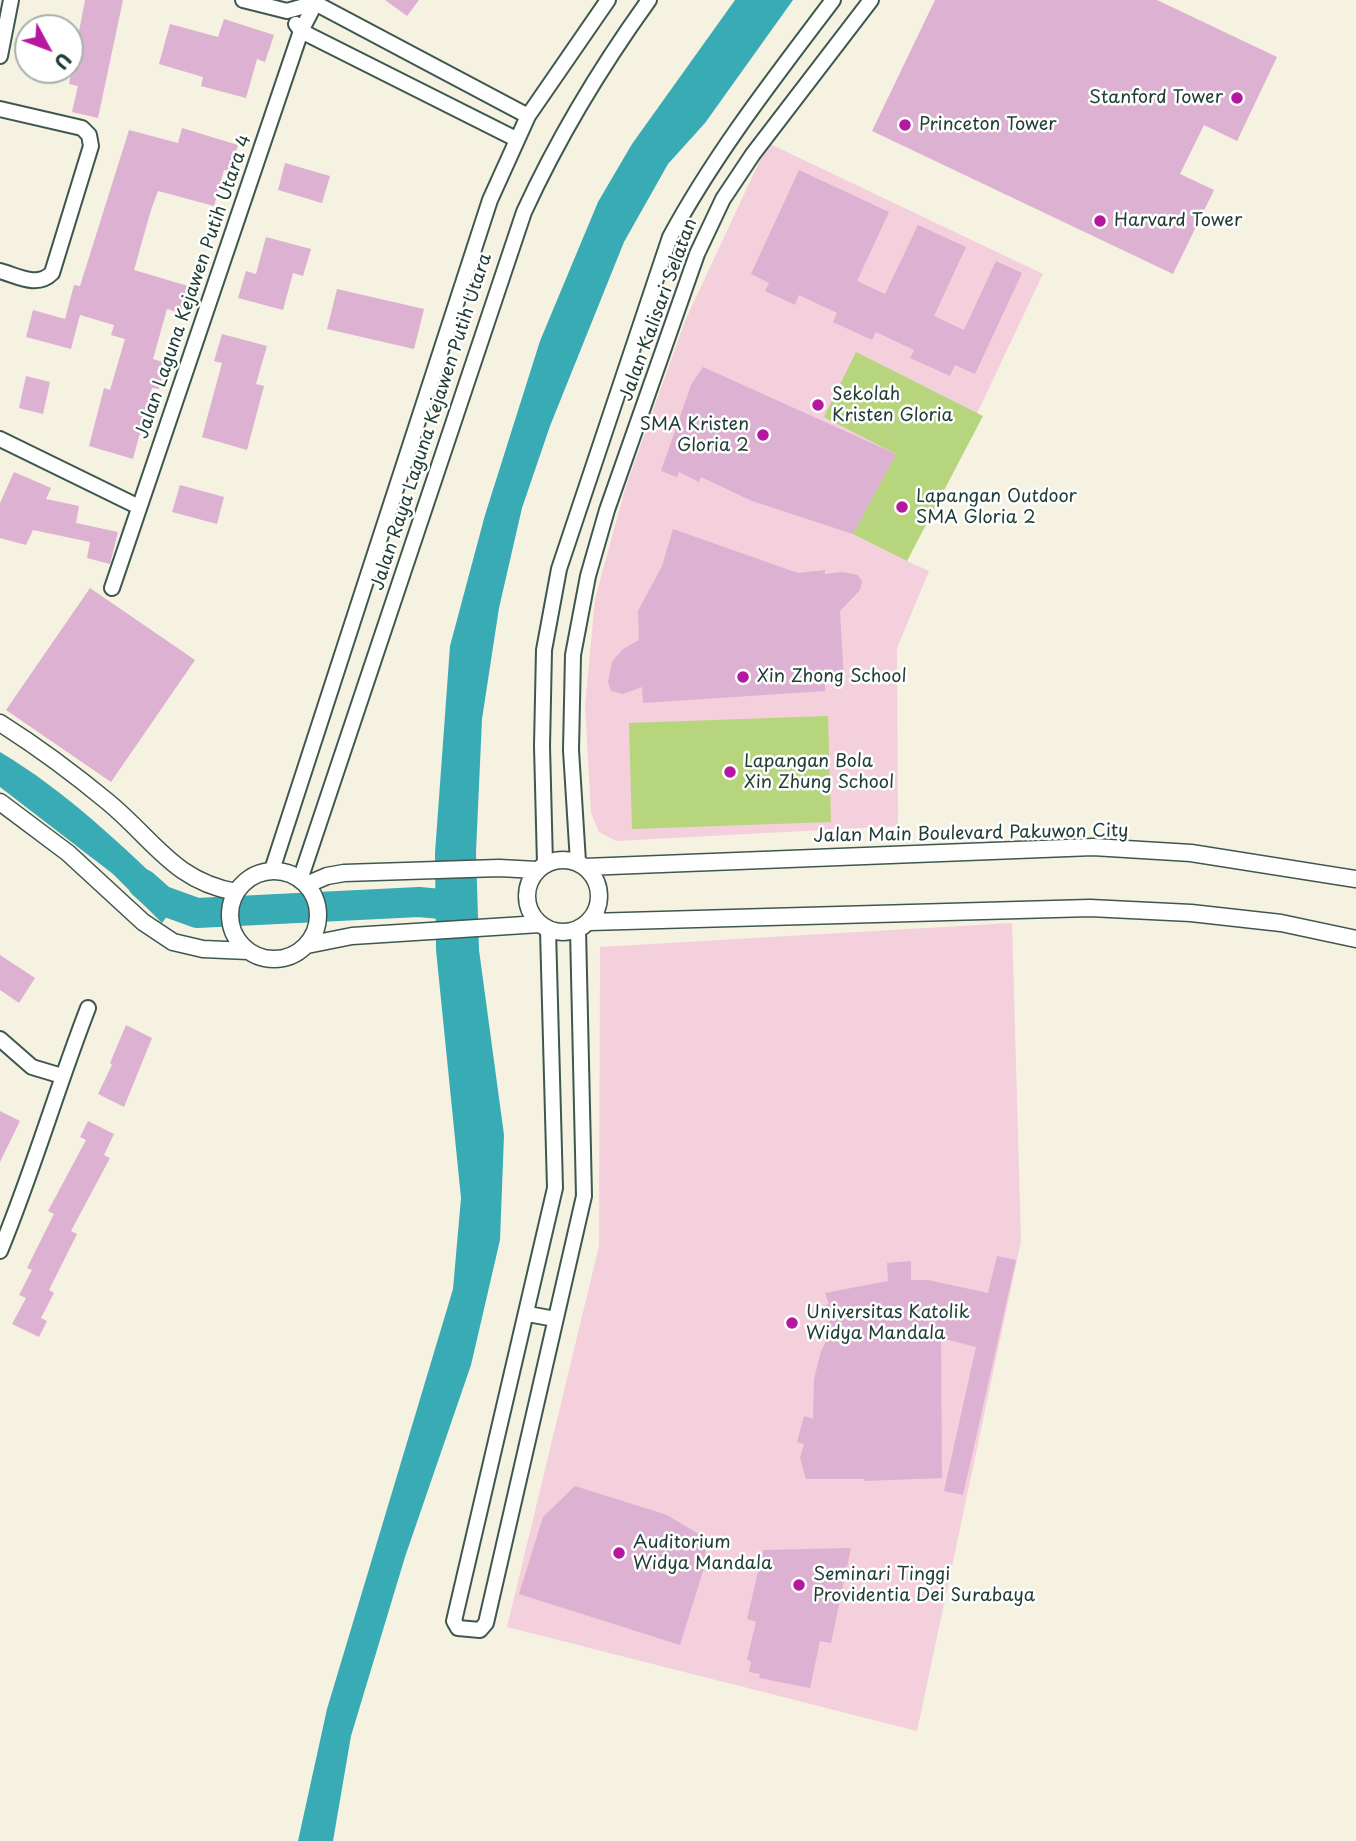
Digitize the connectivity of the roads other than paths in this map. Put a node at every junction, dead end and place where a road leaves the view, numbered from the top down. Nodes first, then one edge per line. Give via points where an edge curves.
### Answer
1 (11, 0) edge
2 (243, 0) edge
3 (608, 0) edge
4 (649, 0) edge
5 (833, 0) edge
6 (872, 0) edge
7 (316, 2) edge
8 (287, 11) junction
9 (301, 31) junction
10 (0, 56) edge
11 (0, 109) edge
12 (528, 116) junction
13 (516, 139) junction
14 (0, 271) edge
15 (0, 439) edge
16 (582, 503) junction
17 (139, 507) junction
18 (607, 510) junction
19 (112, 588) dead end
20 (0, 723) edge
21 (0, 802) edge
22 (582, 864) junction
23 (541, 867) junction
24 (272, 870) junction
25 (1356, 879) edge
26 (303, 883) junction
27 (236, 892) junction
28 (583, 926) junction
29 (544, 927) junction
30 (1356, 939) edge
31 (307, 945) junction
32 (248, 951) junction
33 (88, 1009) dead end
34 (0, 1039) edge
35 (62, 1076) junction
36 (0, 1251) edge
37 (527, 1314) junction
38 (555, 1319) junction

1 - 10 street
2 - 8 street
3 - 12 street, Jalan Raya Laguna Kejawen Putih Utara
4 - 26 street, Jalan Raya Laguna Kejawen Putih Utara via 587,89 524,212
5 - 16 street, Jalan Kalisari Selatan via 730,137 670,237
6 - 18 street, Jalan Kalisari Selatan via 723,199 697,254
7 - 8 street
7 - 9 street, Jalan Laguna Kejawen Putih Utara 4
7 - 12 street
8 - 9 street
9 - 13 street
9 - 17 street, Jalan Laguna Kejawen Putih Utara 4
11 - 14 street via 82,128 91,146 52,273 36,281
12 - 13 street, Jalan Raya Laguna Kejawen Putih Utara
13 - 24 street, Jalan Raya Laguna Kejawen Putih Utara via 464,275
15 - 17 street
16 - 18 street
16 - 23 street, Jalan Kalisari Selatan via 559,569 544,650
17 - 19 street, Jalan Laguna Kejawen Putih Utara 4
18 - 22 street, Jalan Kalisari Selatan via 573,655 571,750
20 - 27 street via 51,755 188,876 209,887
21 - 32 street via 173,942
22 - 23 street via 561,859
22 - 25 street, Jalan Main Boulevard Pakuwon City via 1093,847 1191,853
22 - 28 street via 596,881 600,898
23 - 26 street via 336,874
23 - 29 street via 531,878 526,898 528,908
24 - 26 street
24 - 27 street via 258,874
26 - 31 street via 318,904 319,919
27 - 32 street via 231,924
28 - 29 street via 563,932
28 - 30 street via 1090,908 1281,923
28 - 38 street via 584,1196
29 - 31 street via 352,936
29 - 37 street via 555,1188
31 - 32 street via 279,959
33 - 35 street
34 - 35 street via 32,1066
35 - 36 street
37 - 38 street
37 - 38 street via 454,1620 458,1628 480,1630 486,1623

